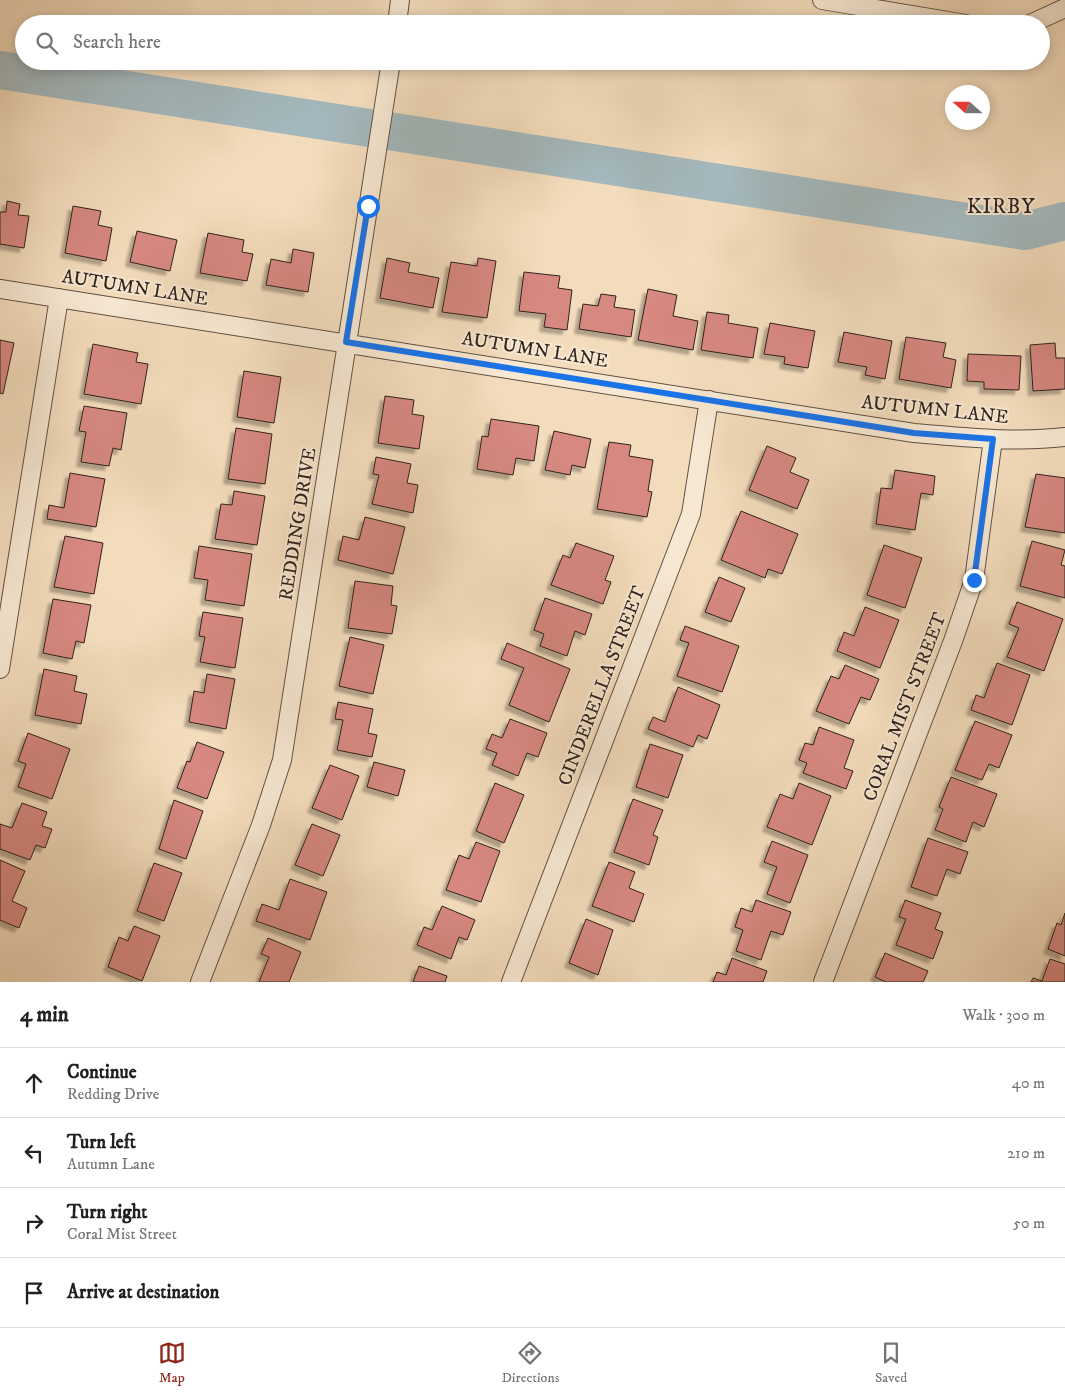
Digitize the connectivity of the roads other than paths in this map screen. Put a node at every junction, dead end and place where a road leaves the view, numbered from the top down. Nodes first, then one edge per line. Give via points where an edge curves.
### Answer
1 (400, 0) edge
2 (822, 0) edge
3 (1065, 8) edge
4 (398, 15) edge
5 (912, 15) edge
6 (1050, 15) edge
7 (390, 70) edge
8 (0, 289) edge
9 (60, 298) junction
10 (346, 342) junction
11 (709, 400) junction
12 (1065, 437) edge
13 (993, 439) junction
14 (2, 645) edge
15 (0, 668) edge
16 (200, 982) edge
17 (511, 982) edge
18 (823, 982) edge

1 - 4 street
2 - 5 street
3 - 6 street
7 - 10 street, REDDING DRIVE
8 - 9 street, AUTUMN LANE
9 - 10 street, AUTUMN LANE
9 - 14 street
10 - 11 street, AUTUMN LANE
10 - 16 street, REDDING DRIVE via 282,760 261,825
11 - 13 street, AUTUMN LANE via 914,433
11 - 17 street, CINDERELLA STREET via 691,514
12 - 13 street, AUTUMN LANE
13 - 18 street, CORAL MIST STREET via 974,580
14 - 15 street

